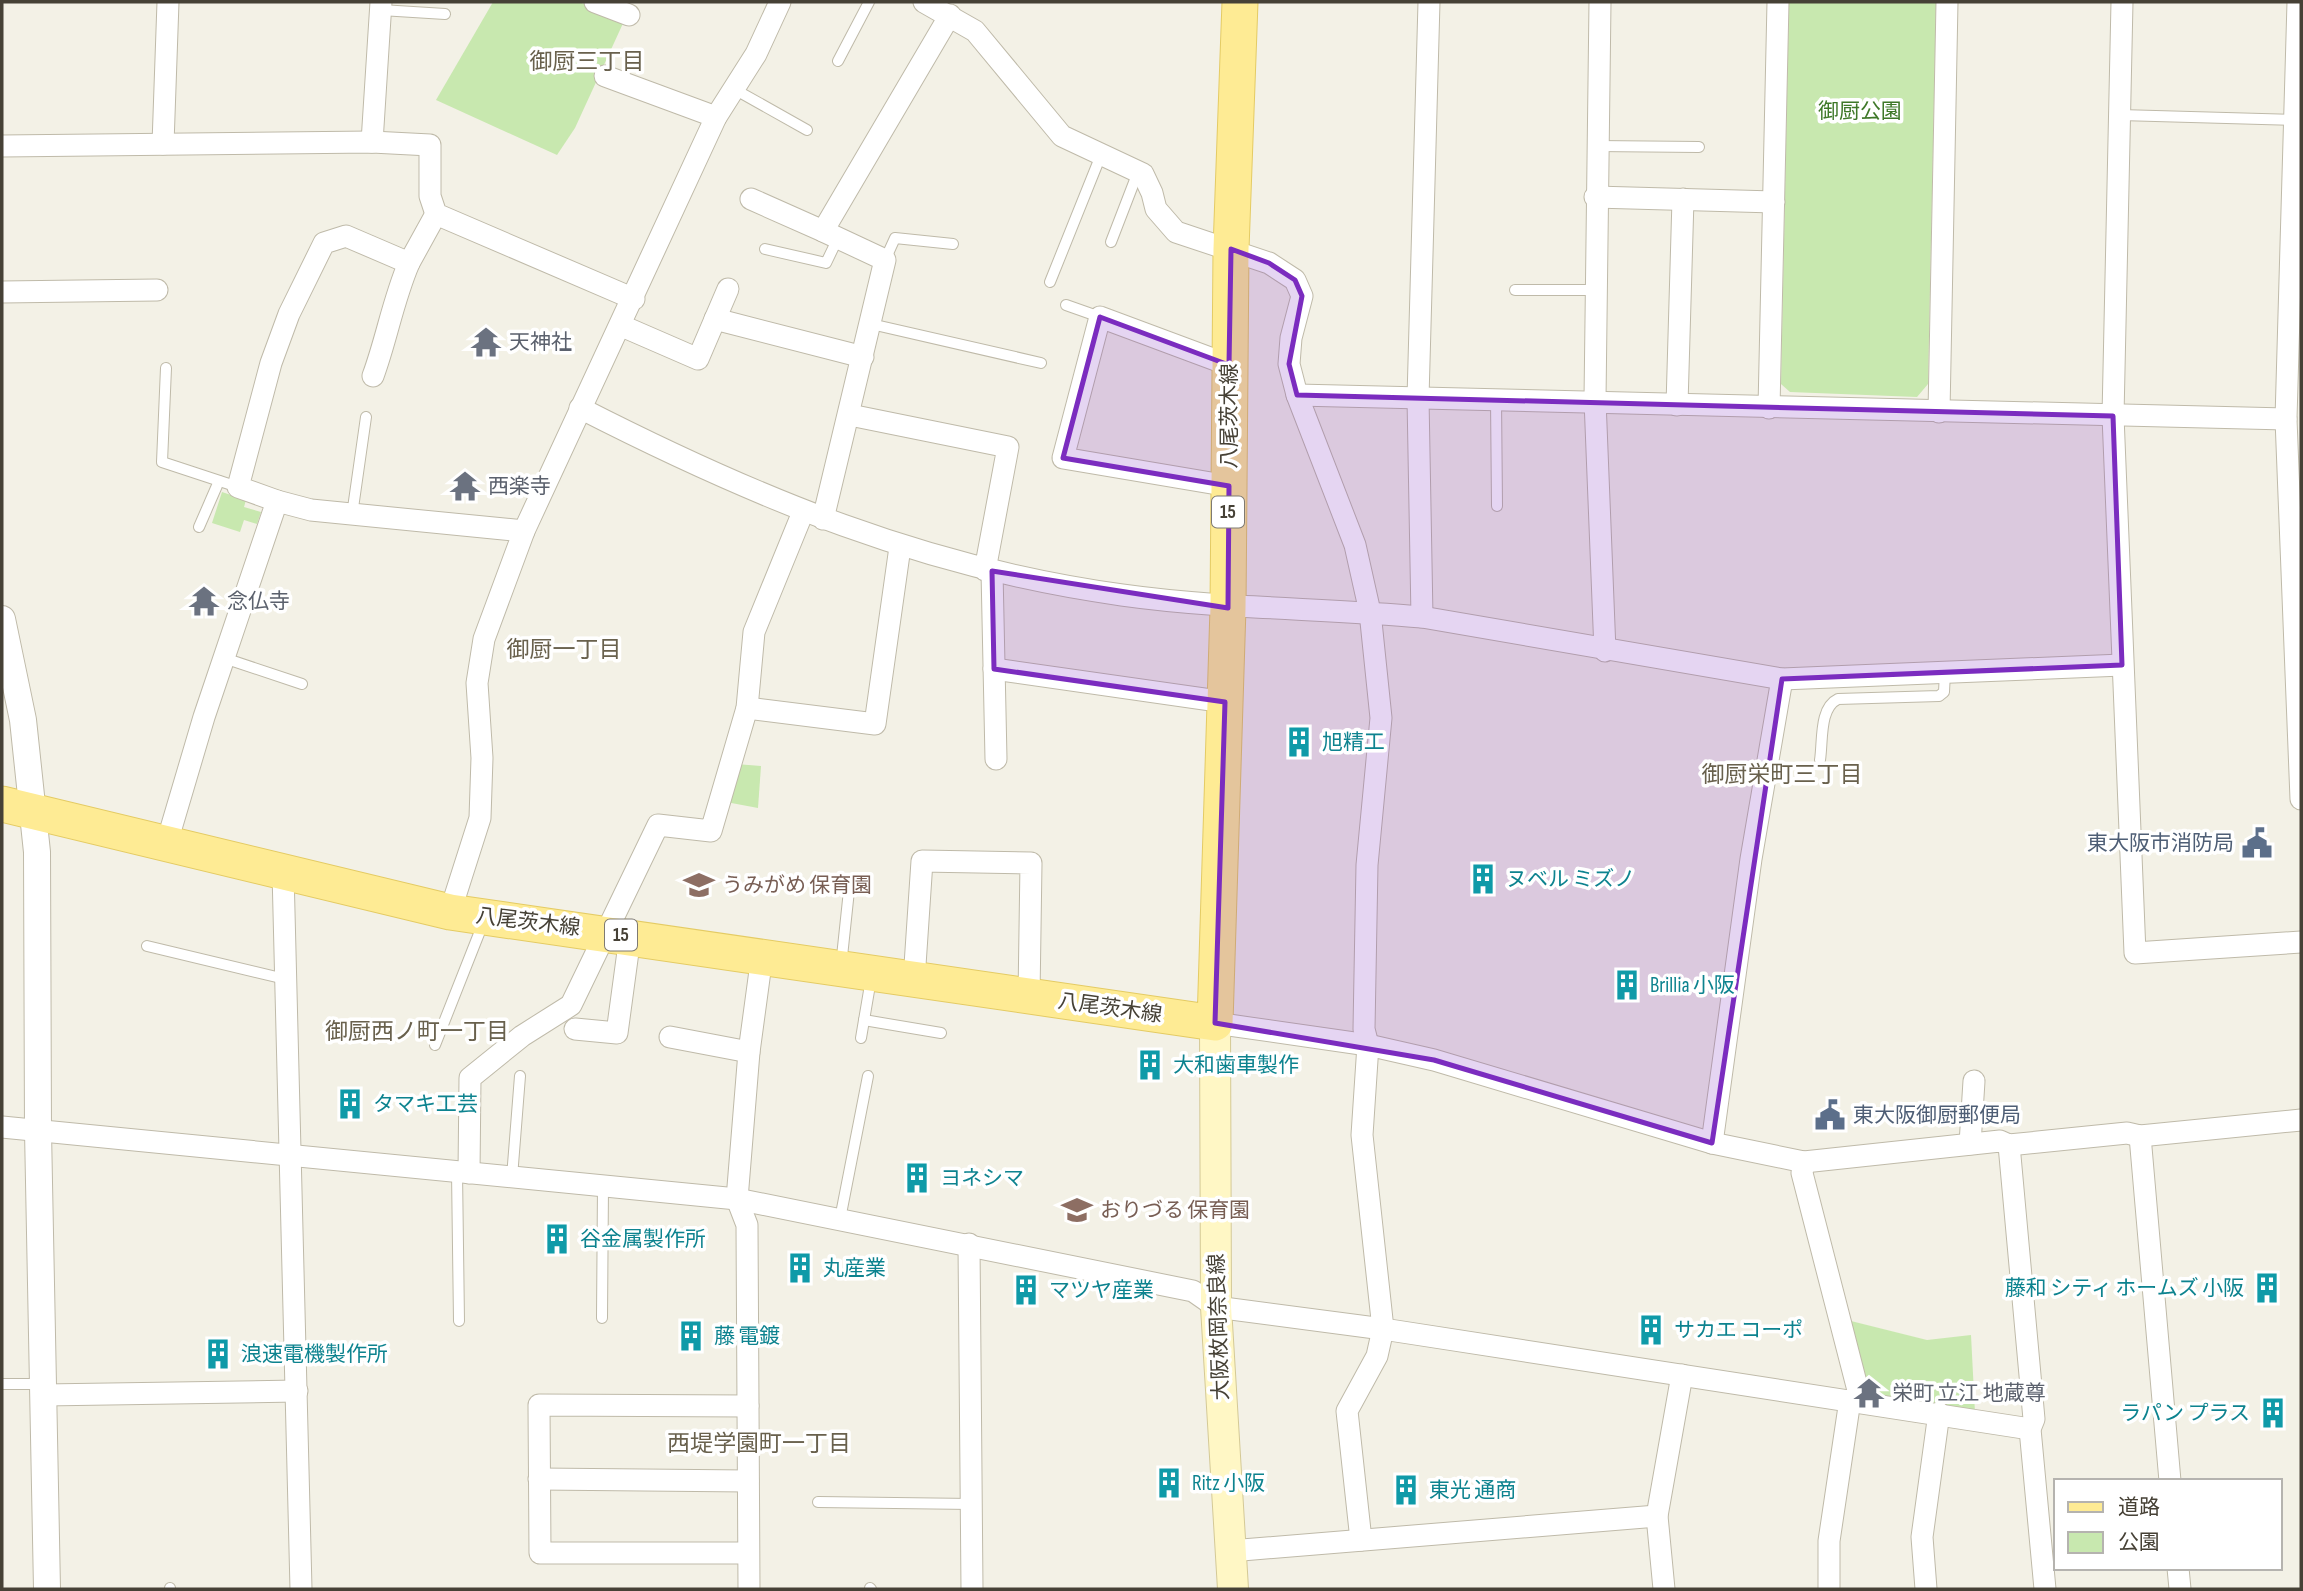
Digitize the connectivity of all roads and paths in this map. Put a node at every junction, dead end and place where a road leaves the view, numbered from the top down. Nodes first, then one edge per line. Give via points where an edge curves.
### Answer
1 (168, 2) edge
2 (595, 2) edge
3 (780, 2) edge
4 (869, 2) edge
5 (924, 2) edge
6 (1240, 2) edge
7 (1429, 2) edge
8 (1600, 2) edge
9 (1778, 2) edge
10 (1947, 2) edge
11 (2122, 2) edge
12 (2298, 2) edge
13 (381, 6) edge
14 (446, 14) dead end
15 (629, 15) dead end
16 (950, 15) junction
17 (838, 61) dead end
18 (605, 76) dead end
19 (734, 89) junction
20 (2120, 115) junction
21 (716, 117) junction
22 (2294, 120) junction
23 (807, 130) dead end
24 (372, 142) junction
25 (163, 144) junction
26 (2, 146) edge
27 (1596, 146) junction
28 (1699, 147) dead end
29 (1101, 155) junction
30 (1138, 172) junction
31 (1595, 197) junction
32 (751, 199) dead end
33 (1683, 200) junction
34 (1774, 201) junction
35 (436, 214) junction
36 (831, 235) junction
37 (1111, 242) dead end
38 (953, 244) dead end
39 (765, 249) dead end
40 (1231, 249) junction
41 (885, 260) junction
42 (409, 263) junction
43 (1050, 282) dead end
44 (728, 289) dead end
45 (157, 290) dead end
46 (1515, 290) dead end
47 (1595, 290) junction
48 (2, 292) edge
49 (634, 299) junction
50 (1066, 305) dead end
51 (1100, 317) junction
52 (715, 319) junction
53 (871, 324) junction
54 (622, 326) junction
55 (863, 357) junction
56 (1041, 363) dead end
57 (1229, 365) junction
58 (166, 368) dead end
59 (373, 376) dead end
60 (1297, 395) junction
61 (1418, 398) junction
62 (1496, 399) junction
63 (1595, 400) junction
64 (1677, 405) junction
65 (580, 408) junction
66 (1769, 408) junction
67 (1939, 412) junction
68 (849, 415) junction
69 (2113, 416) junction
70 (366, 417) dead end
71 (2286, 419) junction
72 (229, 484) junction
73 (1228, 486) junction
74 (277, 501) junction
75 (1497, 506) dead end
76 (352, 514) junction
77 (813, 515) junction
78 (199, 527) dead end
79 (524, 531) junction
80 (900, 547) junction
81 (989, 571) junction
82 (1228, 608) junction
83 (1370, 612) junction
84 (1422, 617) junction
85 (3, 630) edge
86 (1605, 651) junction
87 (224, 658) junction
88 (2122, 665) junction
89 (993, 670) junction
90 (1945, 672) junction
91 (1782, 679) junction
92 (302, 684) dead end
93 (1225, 702) junction
94 (747, 708) junction
95 (996, 759) dead end
96 (1820, 760) dead end
97 (2301, 799) edge
98 (18, 808) edge
99 (167, 842) junction
100 (283, 872) junction
101 (850, 881) dead end
102 (450, 912) junction
103 (486, 917) junction
104 (619, 935) junction
105 (2301, 942) edge
106 (147, 946) dead end
107 (762, 956) junction
108 (856, 971) junction
109 (285, 979) junction
110 (914, 980) junction
111 (1029, 996) junction
112 (864, 1020) junction
113 (1215, 1023) junction
114 (575, 1029) dead end
115 (941, 1033) dead end
116 (670, 1037) dead end
117 (861, 1038) dead end
118 (435, 1045) dead end
119 (1367, 1045) junction
120 (749, 1052) junction
121 (520, 1076) dead end
122 (868, 1076) dead end
123 (1974, 1081) dead end
124 (2301, 1120) edge
125 (2, 1128) edge
126 (38, 1131) junction
127 (2140, 1136) junction
128 (1712, 1143) junction
129 (1970, 1144) junction
130 (2009, 1145) junction
131 (291, 1154) junction
132 (1804, 1162) junction
133 (463, 1173) junction
134 (512, 1177) junction
135 (603, 1186) junction
136 (737, 1199) junction
137 (840, 1219) junction
138 (969, 1244) junction
139 (1216, 1307) junction
140 (602, 1318) dead end
141 (459, 1321) dead end
142 (1384, 1329) junction
143 (1682, 1375) junction
144 (2, 1384) edge
145 (44, 1390) junction
146 (297, 1391) junction
147 (1856, 1401) junction
148 (748, 1406) junction
149 (1939, 1413) junction
150 (2030, 1429) junction
151 (539, 1479) junction
152 (2170, 1479) edge
153 (748, 1480) junction
154 (818, 1502) dead end
155 (972, 1504) junction
156 (1657, 1516) junction
157 (1361, 1541) junction
158 (1230, 1551) junction
159 (748, 1553) junction
160 (2178, 1570) edge
161 (47, 1589) edge
162 (301, 1589) edge
163 (749, 1589) edge
164 (972, 1589) edge
165 (1233, 1589) edge
166 (1664, 1589) edge
167 (1829, 1589) edge
168 (1926, 1589) edge
169 (2045, 1589) edge
170 (2180, 1589) edge

1 - 25 street
2 - 15 street
3 - 19 street
4 - 17 lane
5 - 16 street
6 - 40 main road, 八尾茨木線 / 15
7 - 61 street
8 - 27 street
9 - 34 street
10 - 67 street
11 - 20 street
12 - 22 street
13 - 14 lane
13 - 24 street
16 - 29 street via 975,31 1062,136
16 - 36 street
18 - 21 street
19 - 21 street
19 - 23 lane
20 - 22 lane
20 - 69 street
21 - 49 street
22 - 71 street
24 - 25 street
24 - 35 street via 430,145 430,196
25 - 26 street
27 - 28 lane
27 - 31 street
29 - 30 street
29 - 43 lane
30 - 37 lane
30 - 40 street via 1143,174 1156,209 1176,232
31 - 33 street
31 - 47 street
32 - 36 street
33 - 34 street
33 - 64 street
34 - 66 street
35 - 42 street
35 - 49 street
36 - 39 lane via 826,263
36 - 41 street
38 - 41 lane via 895,238
40 - 57 main road, 八尾茨木線 / 15
40 - 60 street via 1269,263 1296,280 1302,296 1289,364
41 - 53 street
42 - 59 street via 394,298 387,338
42 - 72 street via 346,236 324,243 289,314
44 - 52 street
45 - 48 street
46 - 47 lane
47 - 63 street
49 - 54 street
50 - 51 lane
51 - 57 street
51 - 73 street via 1063,458
52 - 54 street via 698,359
52 - 55 street
53 - 55 street
53 - 56 lane
54 - 65 street
55 - 68 street
57 - 73 main road, 八尾茨木線 / 15
58 - 72 lane via 162,462
60 - 61 street
60 - 83 street via 1355,545
61 - 62 street
61 - 84 street
62 - 63 street
62 - 75 lane
63 - 64 street
63 - 86 street
64 - 66 street
65 - 77 street via 652,445
65 - 79 street
66 - 67 street
67 - 69 street
68 - 77 street
68 - 81 street via 1008,447
69 - 71 street
69 - 88 street
70 - 76 lane
71 - 97 street
72 - 74 street
72 - 78 lane
73 - 82 main road, 八尾茨木線 / 15
74 - 76 street
74 - 87 street
76 - 79 street
77 - 80 street
77 - 94 street via 754,632
79 - 102 street via 484,639 477,683 480,818
80 - 81 street
80 - 94 street via 875,724
81 - 82 street via 1119,595
81 - 89 street
82 - 83 street
82 - 93 main road, 八尾茨木線 / 15
83 - 84 street
83 - 119 street via 1381,718 1367,865
84 - 86 street
85 - 98 street via 23,720
86 - 91 street
87 - 92 lane
87 - 99 street
88 - 90 street
88 - 105 street via 2135,953
89 - 93 street
89 - 95 street
90 - 91 street
90 - 96 lane via 1944,692 1923,697 1838,699 1826,709
91 - 128 street via 1751,859
93 - 113 main road, 八尾茨木線 / 15
94 - 104 street via 711,831 658,825
98 - 99 main road, 八尾茨木線 / 15
98 - 126 street via 37,852
99 - 100 main road, 八尾茨木線 / 15
100 - 102 main road, 八尾茨木線 / 15
100 - 109 street
101 - 108 lane
102 - 103 main road, 八尾茨木線 / 15
103 - 104 main road, 八尾茨木線 / 15
103 - 118 lane
104 - 107 main road, 八尾茨木線 / 15
104 - 114 street via 617,1033
104 - 133 street via 571,1006 470,1078
106 - 109 lane
107 - 108 main road, 八尾茨木線 / 15
107 - 120 street
108 - 110 main road, 八尾茨木線 / 15
108 - 112 lane
109 - 131 street
110 - 111 main road, 八尾茨木線 / 15
110 - 111 street via 922,861 1031,863
111 - 113 main road, 八尾茨木線 / 15
112 - 115 lane
112 - 117 lane
113 - 119 street
113 - 139 main road, 大阪枚岡奈良線
116 - 120 street
119 - 128 street via 1434,1060
119 - 142 street via 1362,1135
120 - 136 street
121 - 134 lane
122 - 137 lane
123 - 129 street
124 - 127 street
125 - 126 street
126 - 131 street
126 - 145 street
127 - 130 street via 2127,1133
127 - 152 street
128 - 132 street
129 - 130 street via 2000,1141
129 - 132 street
130 - 150 street via 2034,1419
131 - 133 street
131 - 146 street
132 - 147 street via 1802,1173
133 - 134 street
133 - 141 lane
134 - 135 street
135 - 136 street
135 - 140 lane
136 - 137 street
136 - 148 street via 747,1225
137 - 138 street
138 - 139 street via 1192,1291
138 - 155 street
139 - 142 street
139 - 158 main road, 大阪枚岡奈良線
142 - 143 street
142 - 157 street via 1377,1356 1347,1411
143 - 147 street
143 - 156 street
144 - 145 lane
145 - 146 street
145 - 161 street
146 - 162 street
147 - 149 street
147 - 167 street via 1829,1541
148 - 151 street via 540,1405
148 - 153 street
149 - 150 street
149 - 168 street via 1922,1537
150 - 169 street
151 - 153 street
151 - 159 street via 540,1553
153 - 159 street
154 - 155 lane
155 - 164 street
156 - 157 street
156 - 166 street
157 - 158 street
158 - 165 main road, 大阪枚岡奈良線
159 - 163 street
160 - 170 street

